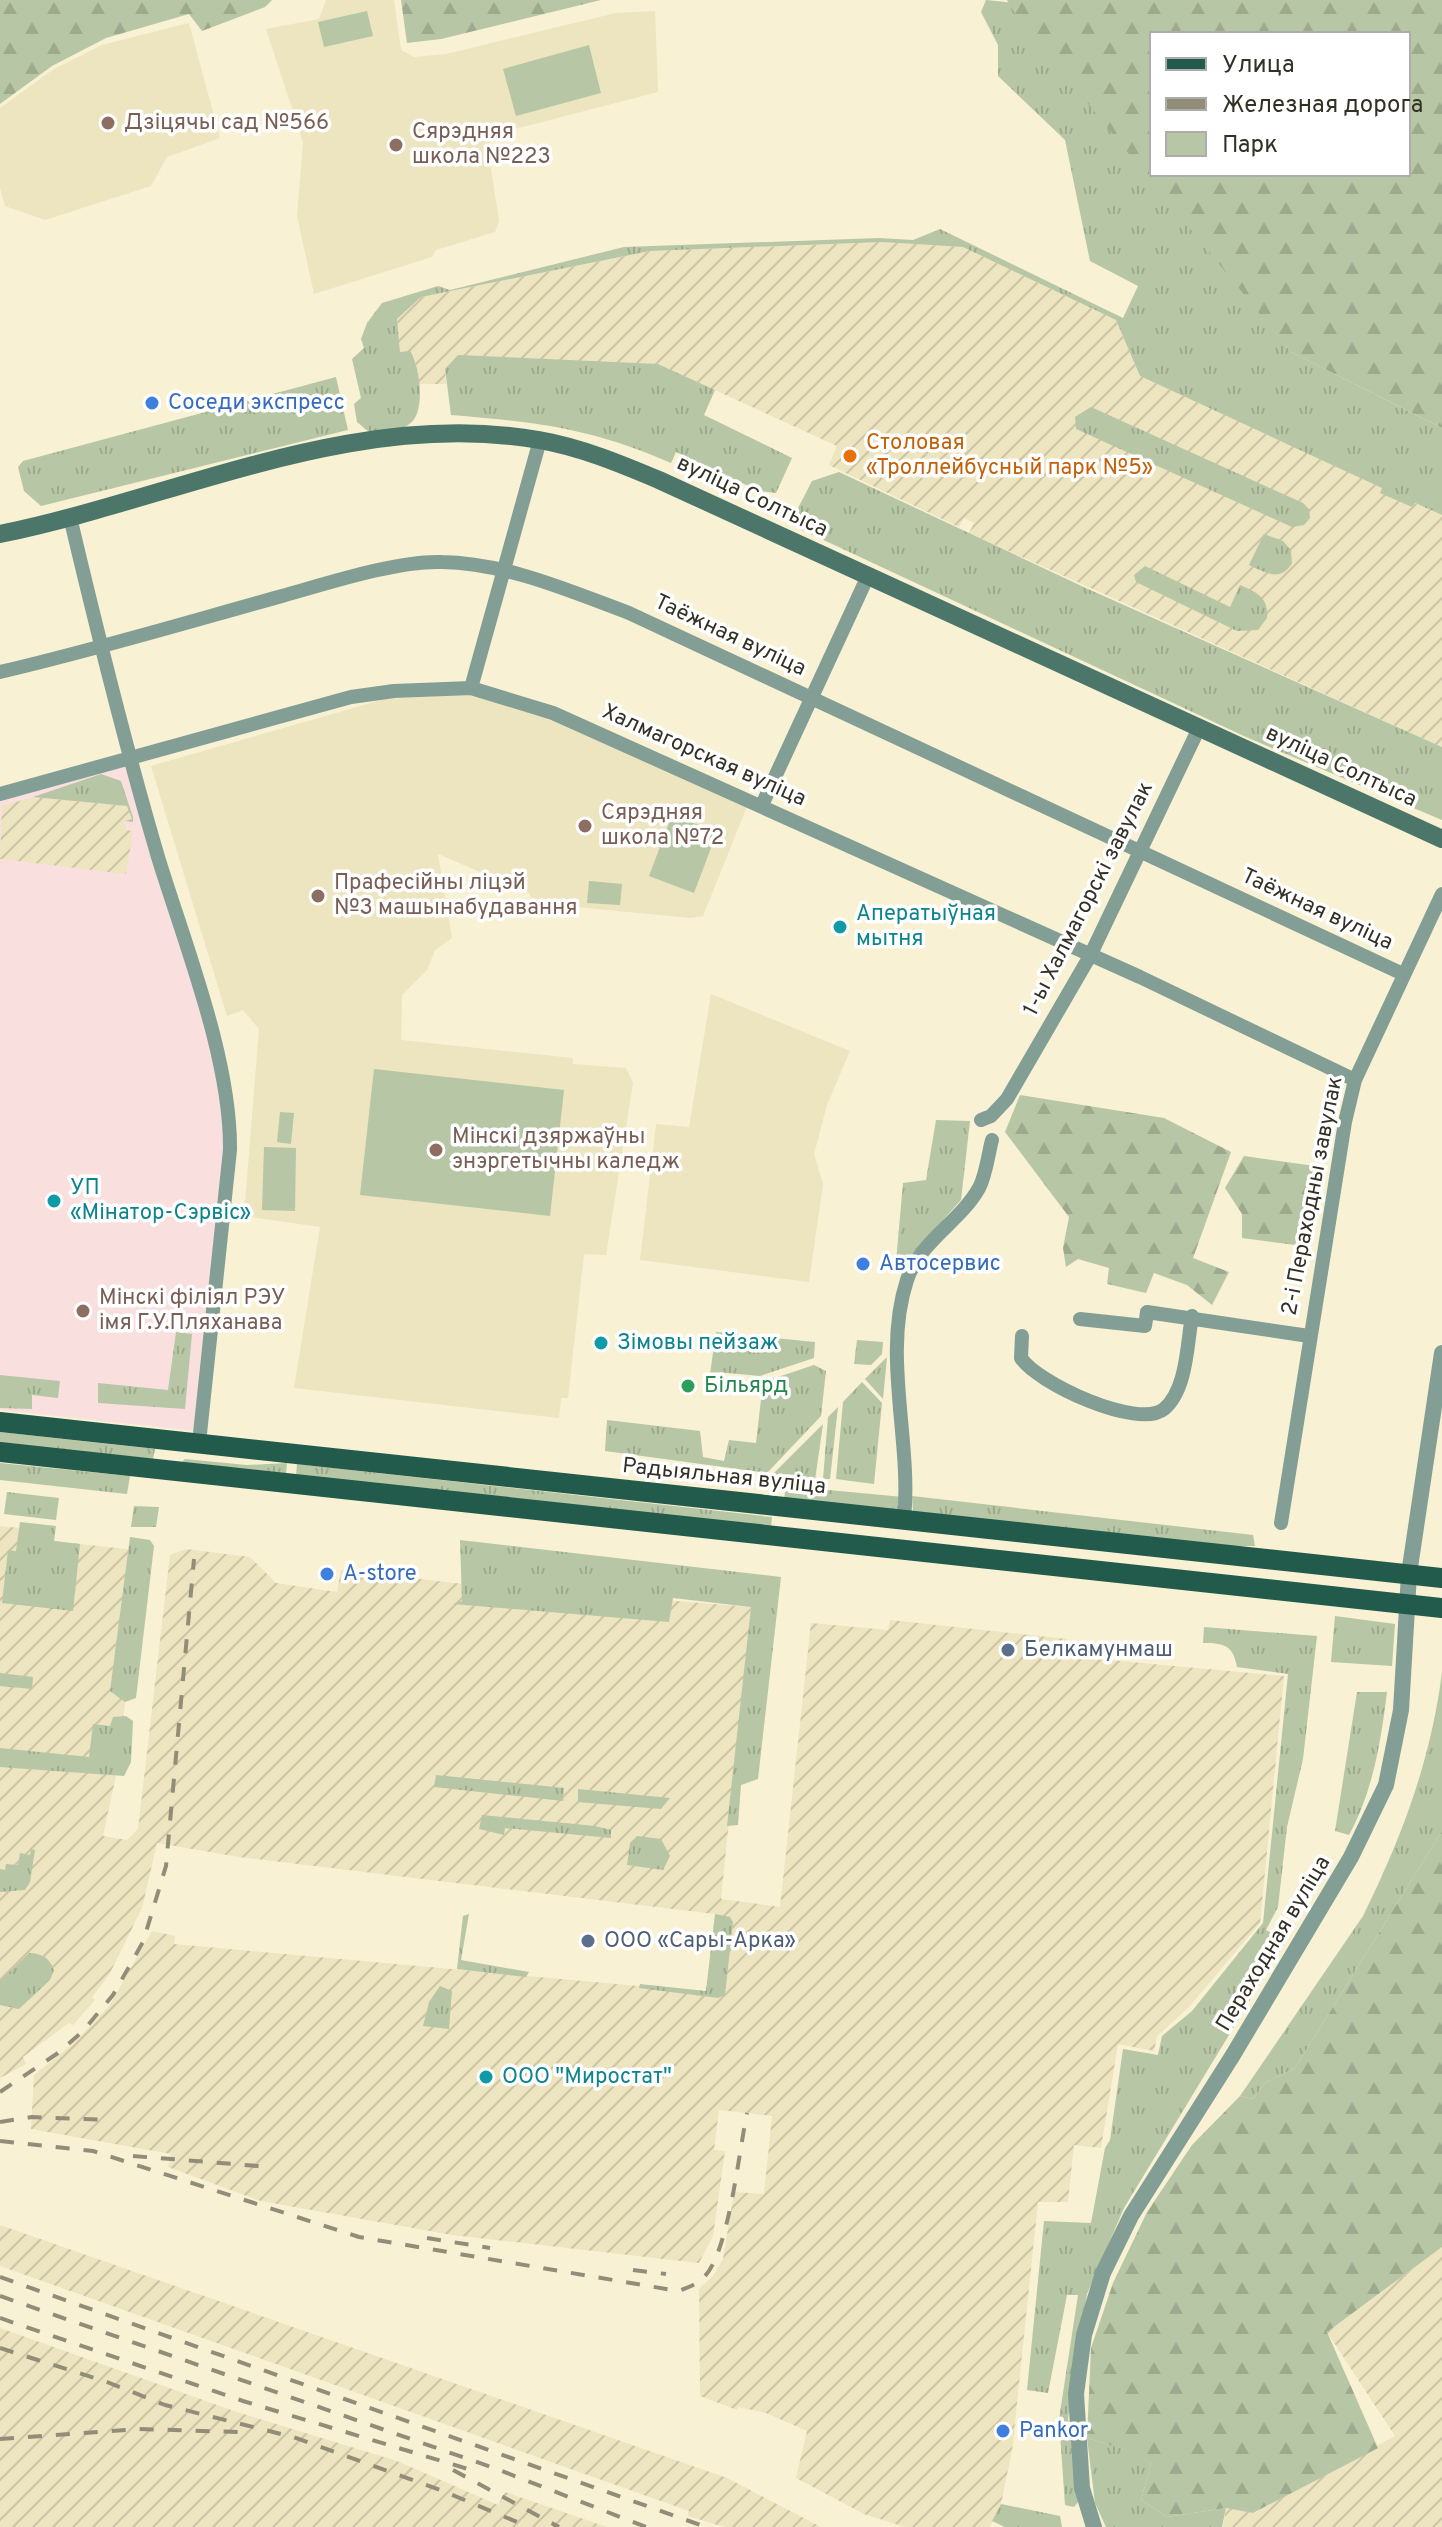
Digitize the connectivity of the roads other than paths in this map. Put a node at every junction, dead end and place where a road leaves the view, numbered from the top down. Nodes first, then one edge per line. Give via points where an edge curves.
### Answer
1 (540, 440) junction
2 (70, 517) junction
3 (0, 534) edge
4 (503, 571) junction
5 (867, 578) junction
6 (103, 648) junction
7 (0, 672) edge
8 (471, 688) junction
9 (811, 698) junction
10 (1199, 728) junction
11 (129, 758) junction
12 (0, 794) edge
13 (762, 805) junction
14 (1442, 839) edge
15 (1140, 852) junction
16 (1442, 894) edge
17 (1090, 956) junction
18 (1403, 974) junction
19 (1355, 1080) junction
20 (981, 1120) dead end
21 (992, 1140) dead end
22 (1192, 1316) junction
23 (1080, 1319) dead end
24 (1022, 1336) dead end
25 (1309, 1336) junction
26 (1442, 1353) edge
27 (0, 1422) edge
28 (199, 1443) junction
29 (0, 1452) edge
30 (904, 1519) junction
31 (1281, 1523) dead end
32 (1078, 1540) junction
33 (1076, 1569) junction
34 (1409, 1574) junction
35 (1442, 1578) edge
36 (1407, 1604) junction
37 (1442, 1608) edge
38 (1094, 2527) edge

1 - 2 main road, вуліца Солтыса via 474,433 358,442
1 - 4 street
1 - 5 main road, вуліца Солтыса via 659,480
2 - 3 main road, вуліца Солтыса
2 - 6 street
4 - 6 street, Таёжная вуліца via 441,561 354,576
4 - 8 street
4 - 9 street, Таёжная вуліца via 629,613
5 - 9 street
5 - 10 main road, вуліца Солтыса
6 - 7 street, Таёжная вуліца
6 - 11 street
8 - 11 street, Халмагорская вуліца via 351,697
8 - 13 street, Халмагорская вуліца via 553,713
9 - 13 street
9 - 15 street, Таёжная вуліца
10 - 14 main road, вуліца Солтыса
10 - 15 street, 1-ы Халмагорскі завулак
11 - 12 street, Халмагорская вуліца
11 - 28 street via 211,1034 229,1115 230,1150
13 - 17 street, Халмагорская вуліца
15 - 17 street, 1-ы Халмагорскі завулак
15 - 18 street, Таёжная вуліца
16 - 18 street, 2-і Пераходны завулак
17 - 19 street, Халмагорская вуліца
17 - 20 street, 1-ы Халмагорскі завулак via 1007,1099
18 - 19 street, 2-і Пераходны завулак
19 - 25 street, 2-і Пераходны завулак
21 - 30 street via 979,1188 922,1252 904,1293 899,1408 907,1494
22 - 23 street via 1147,1312 1145,1326
22 - 24 street via 1181,1379 1173,1398 1153,1415 1098,1404 1042,1378 1021,1358
22 - 25 street
25 - 31 street, 2-і Пераходны завулак
26 - 34 street, Пераходная вуліца
27 - 28 main road, Радыяльная вуліца
28 - 30 main road, Радыяльная вуліца
29 - 33 main road
30 - 32 main road, Радыяльная вуліца
32 - 33 main road
32 - 34 main road, Радыяльная вуліца
33 - 36 main road
34 - 35 main road, Радыяльная вуліца
34 - 36 street, Пераходная вуліца
36 - 37 main road
36 - 38 street, Пераходная вуліца via 1401,1710 1375,1813 1131,2216 1093,2302 1079,2363 1076,2427 1082,2488

